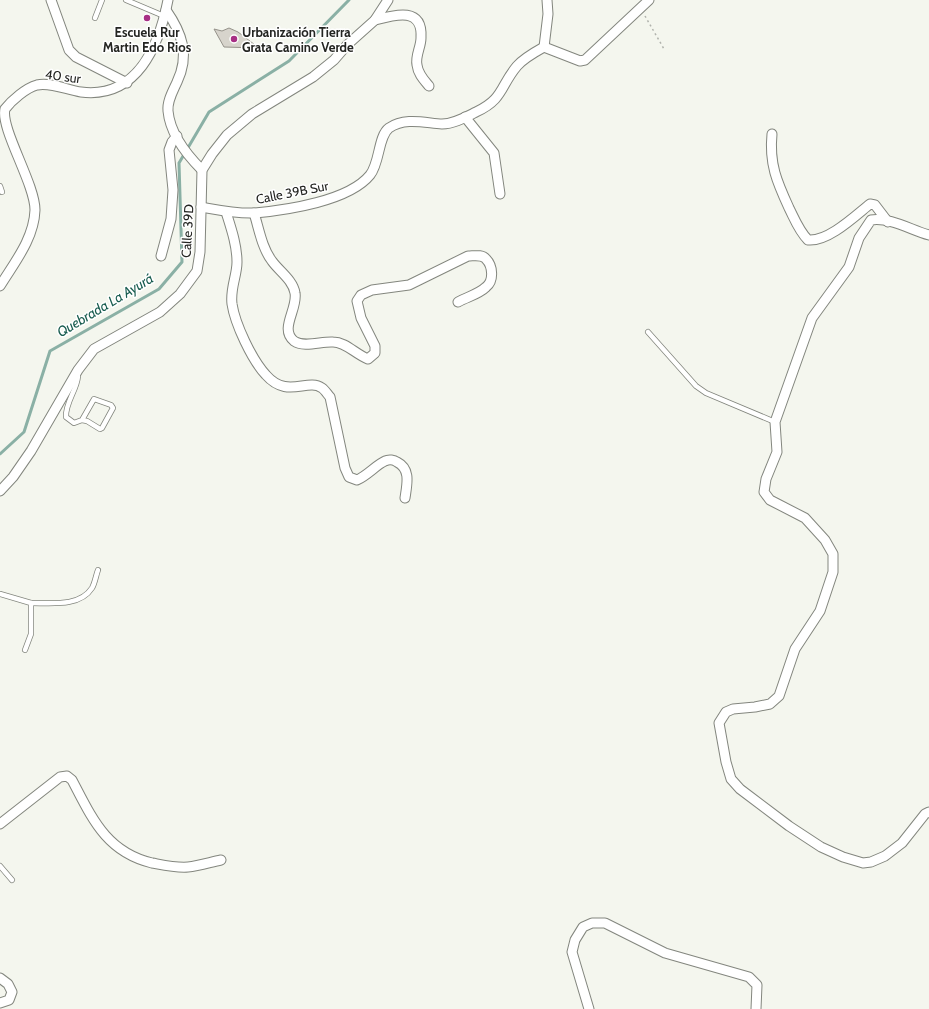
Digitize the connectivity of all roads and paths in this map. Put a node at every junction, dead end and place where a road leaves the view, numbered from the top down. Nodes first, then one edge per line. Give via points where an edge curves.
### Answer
1 (51, 0) edge
2 (102, 0) edge
3 (126, 0) edge
4 (168, 0) edge
5 (388, 0) edge
6 (547, 0) edge
7 (636, 0) edge
8 (650, 0) edge
9 (640, 9) junction
10 (165, 13) junction
11 (95, 18) dead end
12 (375, 20) junction
13 (544, 47) junction
14 (664, 49) dead end
15 (127, 83) junction
16 (430, 86) dead end
17 (2, 109) edge
18 (465, 117) junction
19 (772, 134) dead end
20 (179, 139) junction
21 (202, 170) junction
22 (0, 186) edge
23 (2, 192) dead end
24 (500, 194) dead end
25 (201, 207) junction
26 (226, 212) junction
27 (254, 213) junction
28 (888, 222) junction
29 (929, 235) edge
30 (161, 256) dead end
31 (0, 286) edge
32 (458, 302) dead end
33 (648, 332) dead end
34 (78, 370) junction
35 (82, 420) junction
36 (775, 422) junction
37 (0, 491) edge
38 (405, 498) dead end
39 (98, 570) dead end
40 (0, 594) edge
41 (31, 603) junction
42 (25, 650) dead end
43 (929, 812) edge
44 (0, 824) edge
45 (221, 860) dead end
46 (0, 866) edge
47 (12, 880) dead end
48 (0, 978) edge
49 (0, 1003) edge
50 (589, 1009) edge
51 (756, 1009) edge

1 - 15 street via 69,50 76,57
2 - 11 lane
3 - 10 lane
4 - 10 street, 40 sur
5 - 12 street
6 - 13 street
7 - 9 street
8 - 9 street
9 - 13 street via 585,60 580,61
9 - 14 path
10 - 15 street, 40 sur via 160,34 150,54
10 - 20 street via 181,34 184,56 180,75 169,100 168,111
12 - 16 street via 403,14 413,17 420,25 421,37 416,64
12 - 21 street via 313,77 252,114 227,135
13 - 18 street, Calle 39B Sur via 518,65 494,102
15 - 17 street, 40 sur via 115,90 102,92 82,92 36,85
17 - 31 street, 40 sur via 2,124 6,138 32,192 35,210 24,248
18 - 24 street via 494,153
18 - 27 street, Calle 39B Sur via 443,124 415,121 391,127 384,135 372,172 354,190 321,202
19 - 28 street via 770,148 774,174 800,231 808,240 818,239 847,224 870,204 875,205
20 - 21 street via 191,159
20 - 30 street via 172,142 169,150 173,190 171,219
21 - 25 street, Calle 39D
22 - 23 lane
25 - 26 street, Calle 39B Sur
25 - 34 street, Calle 39D via 197,271 180,294 160,312 94,349
26 - 27 street, Calle 39B Sur
26 - 38 street via 237,263 232,283 232,304 242,335 266,376 279,385 292,388 313,385 322,388 330,397 349,477 357,480 386,460 395,460 403,465 408,474
27 - 32 street via 271,261 295,290 296,302 288,324 288,332 294,341 301,344 342,344 368,359 375,353 361,318 357,301 361,294 408,285 468,256 479,255 486,259 491,268 491,279 487,287
28 - 29 street
28 - 36 street via 871,220 865,227 849,267 812,318
33 - 36 lane via 696,386 706,393
34 - 35 lane via 77,384 66,417 74,423
34 - 37 street, Calle 39D via 31,451
35 - 35 lane via 94,399 113,408 100,429
36 - 43 street via 777,452 766,479 764,492 770,500 805,518 825,540 833,554 833,572 820,611 795,649 779,696 770,704 733,709 722,716 719,723 731,779 751,798 789,826 821,847 853,862 871,862 885,856 902,843
39 - 41 lane via 93,586 81,598 68,602
40 - 41 lane
41 - 42 lane via 31,634
44 - 45 street via 60,777 67,776 72,780 92,820 108,840 124,853 163,866 188,867
46 - 47 lane
48 - 49 street via 8,984 12,992 9,1000
50 - 51 street via 572,952 575,940 583,927 592,923 605,923 665,953 749,977 757,985

